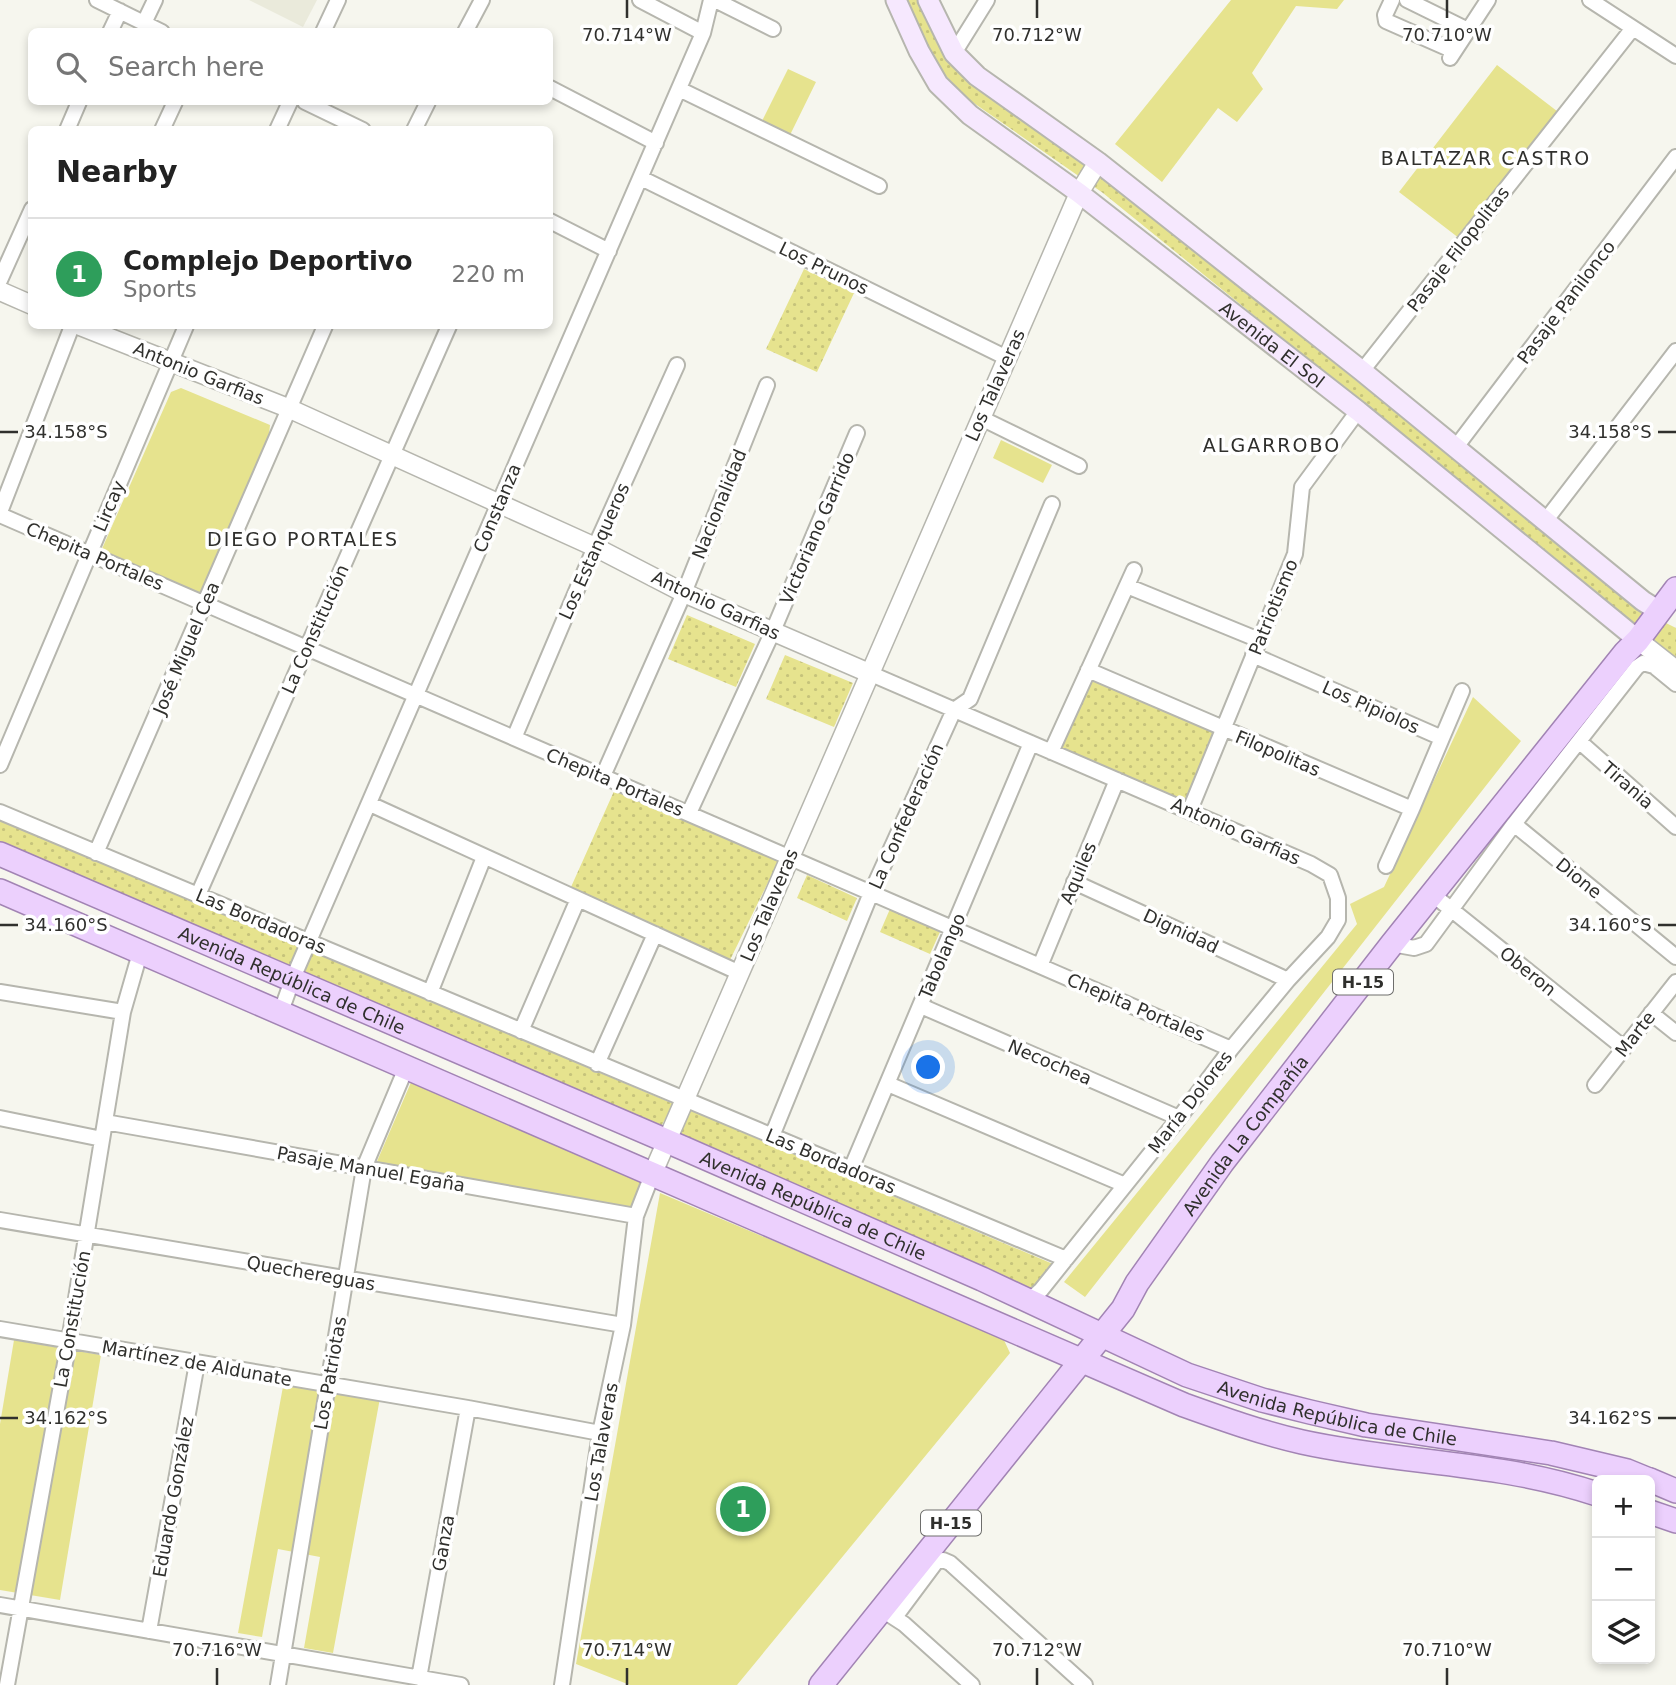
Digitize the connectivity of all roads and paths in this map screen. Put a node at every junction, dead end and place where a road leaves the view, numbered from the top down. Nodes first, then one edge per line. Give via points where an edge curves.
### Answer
1 (97, 0) edge
2 (155, 0) edge
3 (338, 0) edge
4 (482, 0) edge
5 (640, 0) edge
6 (713, 0) edge
7 (896, 0) edge
8 (928, 0) edge
9 (987, 0) edge
10 (1392, 0) edge
11 (1407, 0) edge
12 (1488, 0) edge
13 (1590, 0) edge
14 (120, 11) junction
15 (144, 23) junction
16 (112, 28) edge
17 (154, 28) edge
18 (325, 28) edge
19 (467, 28) edge
20 (773, 29) dead end
21 (1633, 29) junction
22 (1468, 30) junction
23 (703, 33) junction
24 (954, 53) junction
25 (1676, 57) edge
26 (679, 89) junction
27 (553, 90) edge
28 (78, 105) edge
29 (174, 105) edge
30 (289, 105) edge
31 (311, 105) edge
32 (427, 105) edge
33 (69, 126) edge
34 (164, 126) edge
35 (279, 126) edge
36 (355, 126) edge
37 (416, 126) edge
38 (656, 143) junction
39 (1676, 157) edge
40 (1098, 162) junction
41 (641, 178) junction
42 (879, 186) dead end
43 (1079, 193) junction
44 (28, 218) edge
45 (553, 223) edge
46 (609, 251) junction
47 (0, 280) edge
48 (0, 291) edge
49 (28, 303) edge
50 (71, 329) edge
51 (88, 329) edge
52 (185, 329) edge
53 (324, 329) edge
54 (448, 329) edge
55 (1676, 351) edge
56 (1007, 358) junction
57 (170, 361) junction
58 (677, 365) dead end
59 (1362, 371) junction
60 (767, 385) dead end
61 (288, 408) junction
62 (1357, 411) junction
63 (981, 418) junction
64 (857, 433) dead end
65 (1456, 447) junction
66 (391, 456) junction
67 (1079, 466) dead end
68 (499, 502) junction
69 (1052, 504) dead end
70 (0, 513) edge
71 (1546, 520) junction
72 (595, 547) junction
73 (89, 552) junction
74 (1134, 570) dead end
75 (1127, 586) junction
76 (1676, 589) edge
77 (684, 593) junction
78 (206, 604) junction
79 (1667, 615) edge
80 (773, 632) junction
81 (1259, 640) junction
82 (1637, 640) junction
83 (307, 648) junction
84 (1253, 655) junction
85 (1088, 670) junction
86 (1676, 670) edge
87 (869, 673) junction
88 (1676, 684) edge
89 (1462, 691) dead end
90 (417, 696) junction
91 (954, 710) junction
92 (1224, 730) junction
93 (514, 738) junction
94 (1442, 738) junction
95 (1580, 742) junction
96 (1031, 743) junction
97 (1051, 752) junction
98 (0, 765) edge
99 (603, 776) junction
100 (1117, 780) junction
101 (370, 804) junction
102 (1412, 809) junction
103 (1190, 810) junction
104 (0, 812) edge
105 (689, 813) junction
106 (1514, 824) junction
107 (1676, 827) edge
108 (96, 853) junction
109 (0, 854) edge
110 (484, 857) junction
111 (790, 857) junction
112 (1386, 866) dead end
113 (1074, 882) junction
114 (0, 891) edge
115 (871, 893) junction
116 (1432, 894) junction
117 (198, 895) junction
118 (1338, 898) joint
119 (578, 899) junction
120 (1451, 908) junction
121 (954, 928) junction
122 (655, 934) junction
123 (310, 942) junction
124 (1392, 944) junction
125 (140, 953) junction
126 (1676, 957) edge
127 (1040, 966) junction
128 (740, 973) junction
129 (293, 978) junction
130 (1288, 980) junction
131 (1676, 983) edge
132 (0, 992) edge
133 (430, 993) junction
134 (921, 1006) junction
135 (123, 1013) junction
136 (1651, 1013) junction
137 (279, 1014) junction
138 (521, 1031) junction
139 (1676, 1033) edge
140 (1624, 1048) junction
141 (1231, 1049) junction
142 (597, 1064) junction
143 (406, 1068) junction
144 (888, 1084) junction
145 (1595, 1085) dead end
146 (684, 1100) junction
147 (0, 1118) edge
148 (1179, 1118) junction
149 (105, 1122) junction
150 (772, 1136) junction
151 (102, 1139) junction
152 (665, 1140) junction
153 (364, 1168) junction
154 (851, 1169) junction
155 (652, 1175) junction
156 (1125, 1185) junction
157 (636, 1216) junction
158 (0, 1220) edge
159 (86, 1235) junction
160 (1066, 1259) junction
161 (345, 1279) junction
162 (1029, 1301) junction
163 (623, 1325) junction
164 (0, 1329) edge
165 (1102, 1335) junction
166 (69, 1341) junction
167 (1083, 1361) junction
168 (197, 1363) junction
169 (328, 1385) junction
170 (468, 1408) junction
171 (600, 1433) junction
172 (1637, 1475) edge
173 (1655, 1482) edge
174 (1676, 1491) edge
175 (1592, 1492) edge
176 (1655, 1514) edge
177 (1676, 1521) edge
178 (0, 1605) edge
179 (21, 1609) junction
180 (887, 1613) junction
181 (149, 1631) junction
182 (283, 1654) junction
183 (419, 1678) junction
184 (7, 1685) edge
185 (278, 1685) edge
186 (461, 1685) edge
187 (562, 1685) edge
188 (821, 1685) edge
189 (971, 1685) edge
190 (1085, 1685) edge

1 - 14 street
2 - 15 street
3 - 18 street
4 - 19 street
5 - 23 street
6 - 20 street
6 - 23 street, Constanza
7 - 43 main road, Avenida El Sol via 937,84 952,100
8 - 24 main road, Avenida El Sol
9 - 24 street
10 - 22 street via 1386,21 1452,55
11 - 22 street
12 - 22 street
13 - 21 street
14 - 15 street
14 - 16 street
15 - 17 street
21 - 25 street
21 - 59 street, Pasaje Filopolitas
23 - 26 street, Constanza
24 - 40 main road, Avenida El Sol via 977,76
26 - 38 street, Constanza
26 - 42 street
27 - 38 street
28 - 33 street
29 - 34 street
30 - 35 street
31 - 36 street
32 - 37 street
38 - 41 street, Constanza
39 - 65 street, Pasaje Panilonco
40 - 43 street, Los Talaveras
40 - 59 main road, Avenida El Sol
41 - 46 street, Constanza
41 - 56 street, Los Prunos
43 - 56 street, Los Talaveras
43 - 62 main road, Avenida El Sol
44 - 47 street
45 - 46 street
46 - 68 street, Constanza
48 - 49 street
50 - 70 street
51 - 57 street, Antonio Garfias
52 - 57 street, Lircay
53 - 61 street, José Miguel Cea
54 - 66 street, La Constitución
55 - 71 street
56 - 63 street, Los Talaveras
57 - 61 street, Antonio Garfias
57 - 73 street, Lircay
58 - 72 street, Los Estanqueros
59 - 65 main road, Avenida El Sol
60 - 77 street, Nacionalidad
61 - 66 street, Antonio Garfias
61 - 78 street, José Miguel Cea
62 - 81 street, Patriotismo via 1302,487 1295,554
62 - 82 main road, Avenida El Sol
63 - 67 street
63 - 87 street, Los Talaveras
64 - 80 street, Victoriano Garrido
65 - 71 main road, Avenida El Sol
66 - 68 street, Antonio Garfias
66 - 83 street, La Constitución
68 - 72 street, Antonio Garfias
68 - 90 street, Constanza
69 - 91 street, La Confederación via 970,699
70 - 73 street, Chepita Portales
71 - 79 main road, Avenida El Sol via 1643,601
72 - 77 street, Antonio Garfias
72 - 93 street, Los Estanqueros
73 - 78 street, Chepita Portales
73 - 98 street, Lircay
74 - 75 street
75 - 81 street
75 - 85 street
76 - 79 main road, Avenida La Compañía / H-15
77 - 80 street, Antonio Garfias
77 - 99 street, Nacionalidad
78 - 83 street, Chepita Portales
78 - 108 street, José Miguel Cea
79 - 82 main road, Avenida La Compañía / H-15
80 - 87 street, Antonio Garfias
80 - 105 street, Victoriano Garrido
81 - 84 street, Patriotismo
82 - 86 street, Avenida El Sol
82 - 116 main road, Avenida La Compañía / H-15
83 - 90 street, Chepita Portales
83 - 117 street, La Constitución
84 - 92 street, Patriotismo
84 - 94 street, Los Pipiolos
85 - 92 street, Filopolitas
85 - 97 street
87 - 91 street, Antonio Garfias
87 - 111 street, Los Talaveras
88 - 95 street via 1643,663
89 - 94 street, Los Pipiolos
90 - 93 street, Chepita Portales
90 - 101 street, Constanza
91 - 96 street, Antonio Garfias
91 - 115 street, La Confederación
92 - 102 street, Filopolitas
92 - 103 street, Patriotismo
93 - 99 street, Chepita Portales
94 - 102 street
95 - 106 street
95 - 107 street, Tirania
96 - 97 street, Antonio Garfias
96 - 121 street, Tabolango
97 - 100 street, Antonio Garfias
99 - 105 street, Chepita Portales
100 - 103 street, Antonio Garfias
100 - 113 street, Aquiles
101 - 110 street
101 - 123 street, Constanza
102 - 112 street
103 - 118 street, Antonio Garfias via 1330,875
104 - 108 street, Las Bordadoras
105 - 111 street, Chepita Portales
106 - 120 street
106 - 126 street, Dione
108 - 117 street, Las Bordadoras
109 - 129 main road, Avenida República de Chile
110 - 119 street
110 - 133 street
111 - 115 street, Chepita Portales
111 - 128 street, Los Talaveras
113 - 127 street, Aquiles
113 - 130 street, Dignidad
114 - 125 main road, Avenida República de Chile
115 - 121 street, Chepita Portales
115 - 150 street, La Confederación
116 - 120 street, Oberon
116 - 124 main road, Avenida La Compañía / H-15
117 - 123 street, Las Bordadoras
118 - 130 street, María Dolores via 1338,920 1328,937
119 - 122 street
119 - 138 street
120 - 124 street via 1426,944 1414,948
120 - 140 street, Oberon
121 - 127 street, Chepita Portales
121 - 134 street, Tabolango
122 - 128 street
122 - 142 street
123 - 129 street, Constanza
123 - 133 street, Las Bordadoras
124 - 165 main road, Avenida La Compañía / H-15 via 1222,1163
125 - 135 street, La Constitución
125 - 137 main road, Avenida República de Chile
127 - 141 street, Chepita Portales
128 - 146 street, Los Talaveras
129 - 137 street, Constanza
129 - 152 main road, Avenida República de Chile
130 - 141 street, María Dolores
131 - 136 street, Marte
132 - 135 street
133 - 138 street, Las Bordadoras
134 - 144 street, Tabolango
134 - 148 street, Necochea
135 - 149 street, La Constitución
136 - 139 street
136 - 140 street, Marte
137 - 143 main road, Avenida República de Chile
138 - 142 street, Las Bordadoras
140 - 145 street, Marte
141 - 148 street, María Dolores
142 - 146 street, Las Bordadoras
143 - 153 street, Los Patriotas
143 - 155 main road, Avenida República de Chile
144 - 154 street, Tabolango
144 - 156 street
146 - 150 street, Las Bordadoras
146 - 152 street, Los Talaveras
147 - 151 street
148 - 156 street, María Dolores
149 - 151 street, La Constitución
149 - 153 street, Pasaje Manuel Egaña
150 - 154 street, Las Bordadoras
151 - 159 street, La Constitución
152 - 155 street, Los Talaveras
152 - 162 main road, Avenida República de Chile
153 - 157 street, Pasaje Manuel Egaña
153 - 161 street, Los Patriotas
154 - 160 street, Las Bordadoras
155 - 157 street, Los Talaveras
155 - 167 main road, Avenida República de Chile
156 - 160 street, María Dolores
157 - 163 street, Los Talaveras
158 - 159 street, Quechereguas
159 - 161 street, Quechereguas
159 - 166 street, La Constitución
160 - 162 street, María Dolores
161 - 163 street, Quechereguas
161 - 169 street, Los Patriotas
162 - 165 main road, Avenida República de Chile
163 - 171 street, Los Talaveras
164 - 166 street, Martínez de Aldunate
165 - 167 main road, Avenida La Compañía / H-15
165 - 172 main road, Avenida República de Chile via 1188,1375 1262,1400 1366,1424 1551,1453
166 - 168 street, Martínez de Aldunate
166 - 179 street, La Constitución
167 - 175 main road, Avenida República de Chile via 1184,1405 1292,1439 1495,1468
167 - 180 main road, Avenida La Compañía / H-15
168 - 169 street, Martínez de Aldunate
168 - 181 street, Eduardo González
169 - 170 street, Martínez de Aldunate
169 - 182 street, Los Patriotas
170 - 171 street, Martínez de Aldunate
170 - 183 street, Ganza
171 - 187 street, Los Talaveras
173 - 174 main road, Avenida República de Chile
176 - 177 main road
178 - 179 street
179 - 181 street
179 - 184 street, La Constitución
180 - 188 main road, Avenida La Compañía / H-15
180 - 189 street
180 - 190 street via 943,1560
181 - 182 street
182 - 183 street
182 - 185 street, Los Patriotas
183 - 186 street

